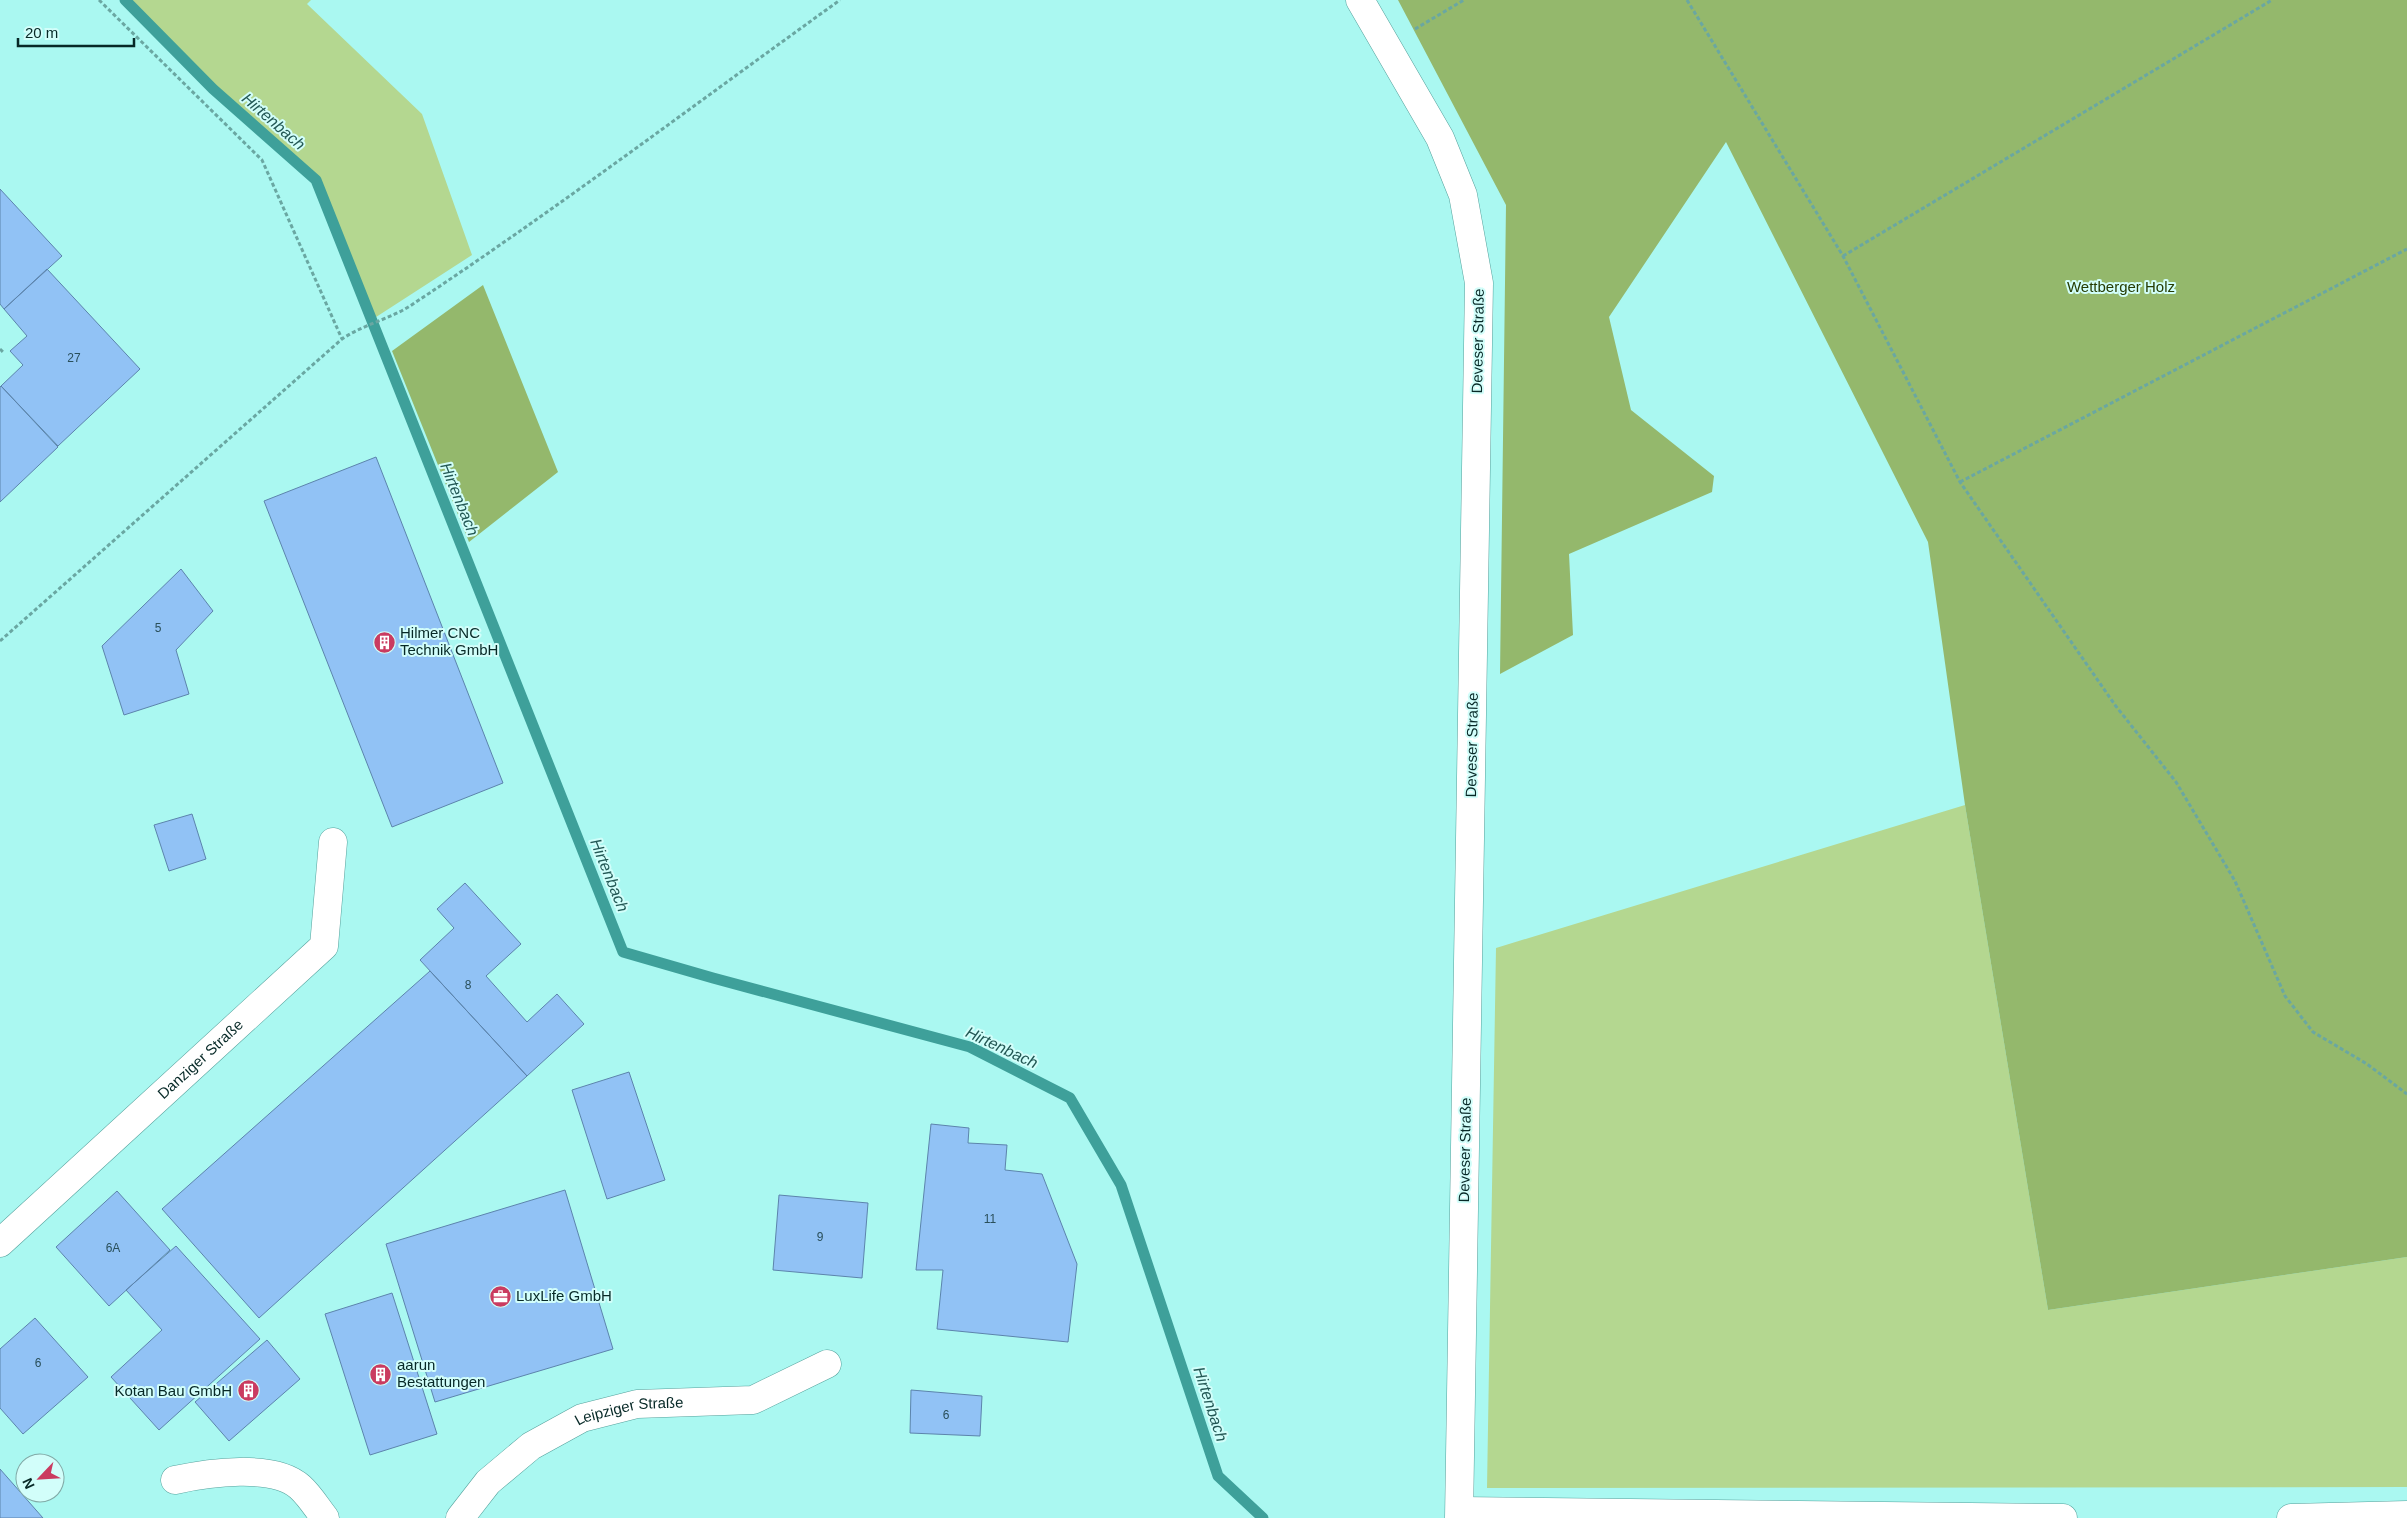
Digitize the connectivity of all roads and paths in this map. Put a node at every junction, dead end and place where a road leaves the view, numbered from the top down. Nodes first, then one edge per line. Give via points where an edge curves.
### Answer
1 (98, 0) edge
2 (840, 0) edge
3 (1360, 0) edge
4 (1464, 0) edge
5 (1687, 0) edge
6 (2272, 0) edge
7 (1386, 46) junction
8 (2407, 249) edge
9 (1843, 256) junction
10 (342, 339) junction
11 (1960, 482) junction
12 (0, 641) edge
13 (333, 842) dead end
14 (2407, 1094) edge
15 (0, 1243) edge
16 (827, 1364) dead end
17 (175, 1480) dead end
18 (1459, 1515) edge
19 (2407, 1515) edge
20 (325, 1518) edge
21 (460, 1518) edge
22 (2064, 1518) edge
23 (2291, 1518) edge

1 - 10 path via 262,160
2 - 10 path via 410,306
3 - 7 street, Deveser Straße
4 - 7 path
5 - 9 path
6 - 9 path
7 - 18 street, Deveser Straße via 1447,154 1463,195 1479,284
8 - 11 path
9 - 11 path
10 - 12 path
11 - 14 path via 2115,705 2176,782 2235,881 2285,996 2313,1032 2367,1064
13 - 15 street, Danziger Straße via 324,946
16 - 21 street, Leipziger Straße via 753,1400 637,1404 582,1418 531,1446 488,1482
17 - 20 street via 227,1472 275,1475 300,1487
18 - 22 street
19 - 23 street

